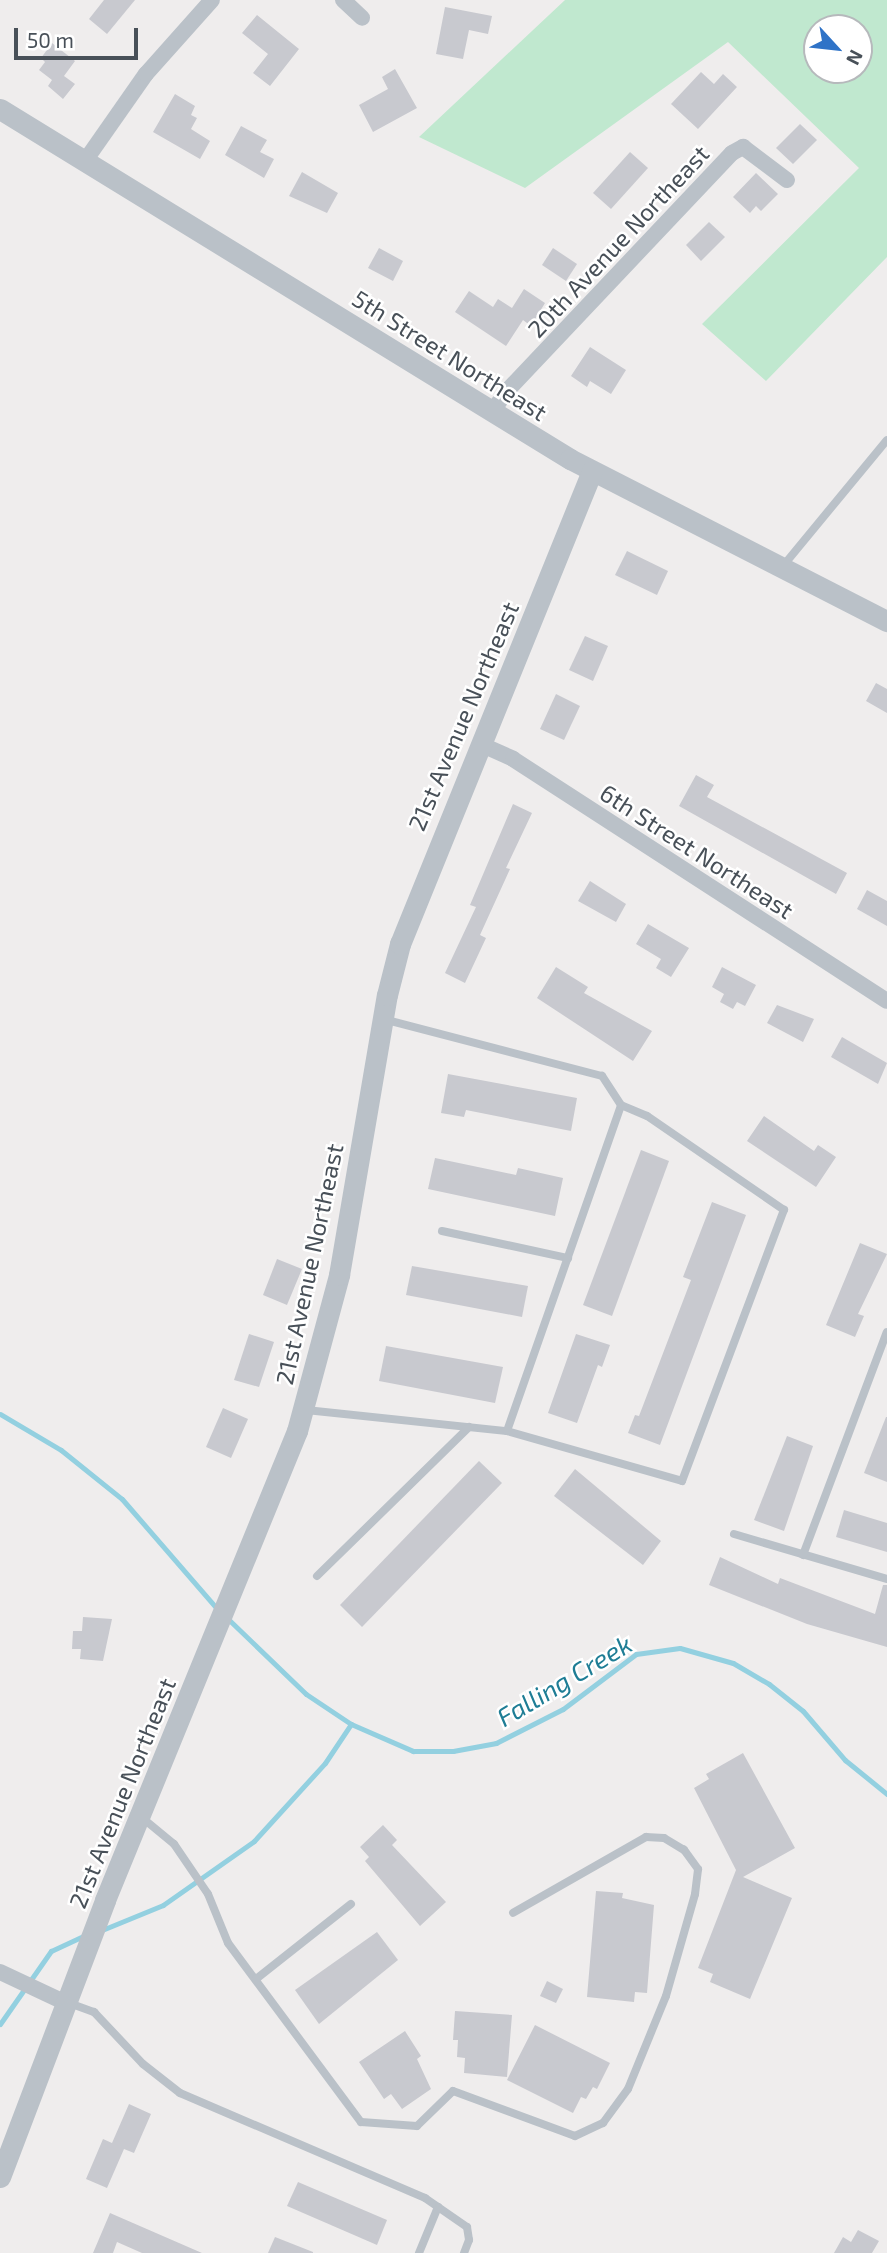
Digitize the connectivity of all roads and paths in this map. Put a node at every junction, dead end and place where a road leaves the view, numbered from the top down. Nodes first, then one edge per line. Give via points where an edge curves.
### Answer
1 (212, 0) edge
2 (343, 0) edge
3 (362, 18) dead end
4 (0, 109) edge
5 (85, 161) junction
6 (787, 180) dead end
7 (493, 411) junction
8 (887, 440) edge
9 (592, 471) junction
10 (781, 568) junction
11 (887, 621) edge
12 (481, 744) junction
13 (887, 1001) edge
14 (383, 1019) junction
15 (621, 1105) junction
16 (442, 1231) dead end
17 (568, 1258) junction
18 (887, 1332) edge
19 (304, 1410) junction
20 (469, 1427) junction
21 (507, 1431) junction
22 (734, 1534) dead end
23 (803, 1555) junction
24 (317, 1576) dead end
25 (887, 1579) edge
26 (140, 1816) junction
27 (352, 1904) dead end
28 (513, 1913) dead end
29 (0, 1972) edge
30 (256, 1979) junction
31 (66, 2003) junction
32 (0, 2178) edge
33 (438, 2207) junction
34 (419, 2253) edge
35 (464, 2253) edge

1 - 5 street via 131,92
2 - 3 street
4 - 5 street, 5th Street Northeast
5 - 7 street, 5th Street Northeast
6 - 7 street, 20th Avenue Northeast via 743,147 732,153
7 - 9 street, 5th Street Northeast
8 - 10 lane
9 - 10 street, 5th Street Northeast
9 - 12 street, 21st Avenue Northeast
10 - 11 street, 5th Street Northeast
12 - 13 street, 6th Street Northeast via 513,759
12 - 14 street, 21st Avenue Northeast via 400,944
14 - 15 lane via 602,1076
14 - 19 street, 21st Avenue Northeast via 339,1275
15 - 17 lane
15 - 21 lane via 647,1116 784,1210 682,1481
16 - 17 lane
17 - 21 lane
18 - 23 lane
19 - 20 lane
19 - 26 street, 21st Avenue Northeast
20 - 21 lane
20 - 24 lane
22 - 23 lane
23 - 25 lane
26 - 30 lane via 174,1844 208,1894 228,1942
26 - 31 street, 21st Avenue Northeast
27 - 30 lane
28 - 30 lane via 646,1836 664,1838 684,1850 698,1869 666,1996 628,2089 603,2123 575,2136 453,2091 417,2126 361,2122
29 - 31 street
31 - 32 street, 21st Avenue Northeast
31 - 33 lane via 94,2012 144,2064 180,2093 400,2186
33 - 34 lane
33 - 35 lane via 467,2227 470,2239

